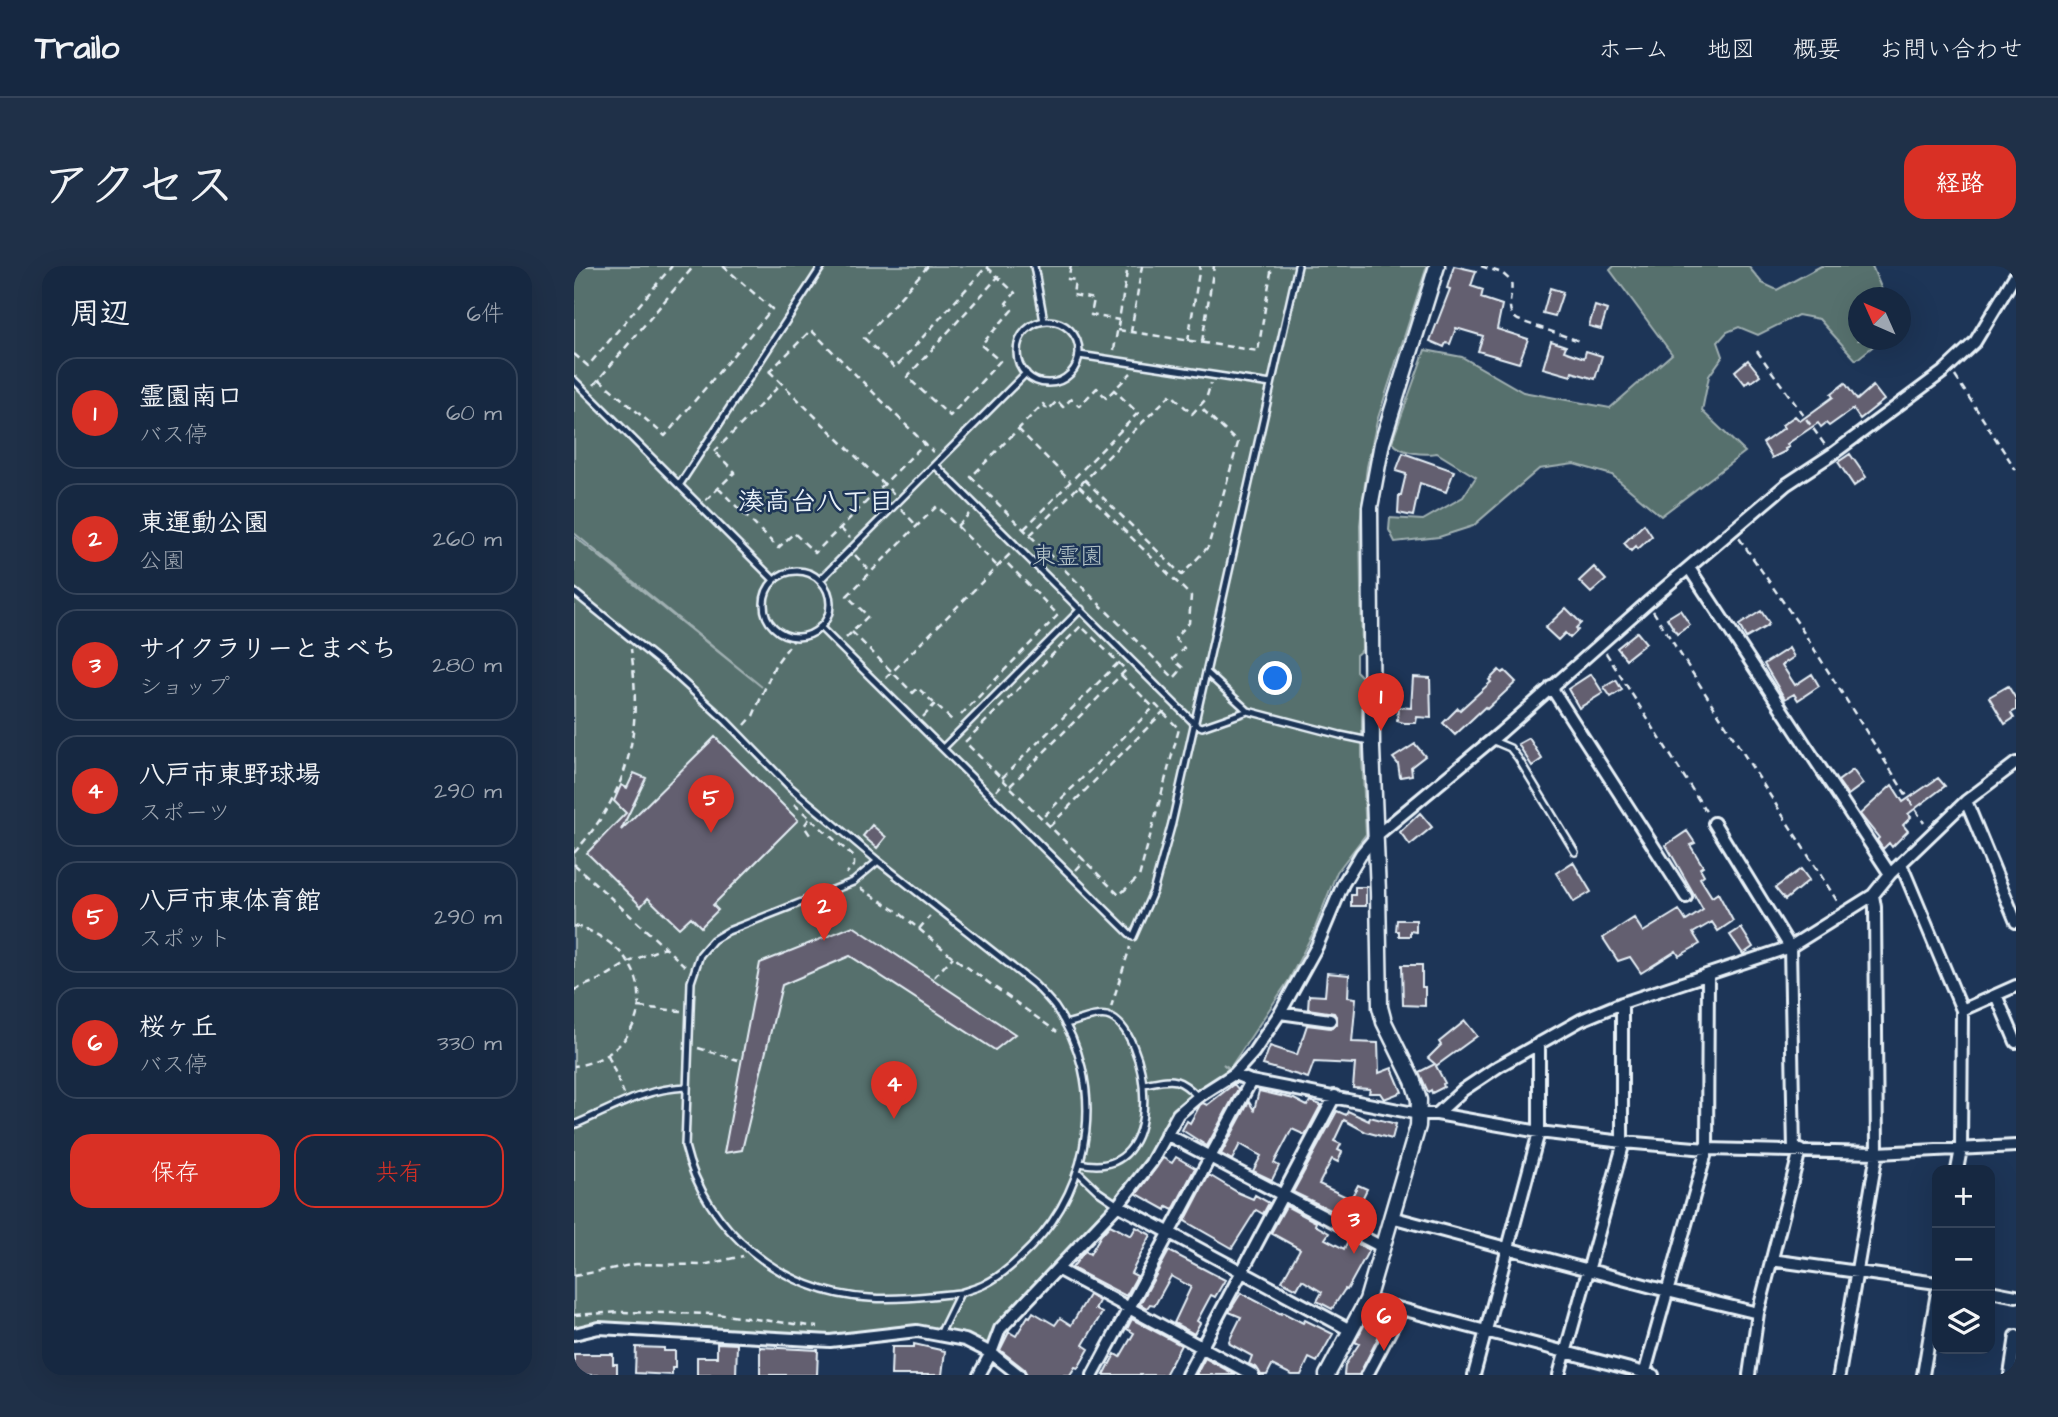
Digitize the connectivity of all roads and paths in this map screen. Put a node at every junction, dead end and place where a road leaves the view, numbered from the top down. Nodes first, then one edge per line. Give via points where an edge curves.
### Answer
1 (672, 266) edge
2 (694, 266) edge
3 (723, 266) edge
4 (822, 266) edge
5 (928, 266) edge
6 (987, 266) edge
7 (1034, 266) edge
8 (1071, 266) edge
9 (1128, 266) edge
10 (1142, 266) edge
11 (1200, 266) edge
12 (1214, 266) edge
13 (1272, 266) edge
14 (1298, 266) edge
15 (1437, 266) edge
16 (1481, 266) edge
17 (2016, 274) edge
18 (998, 277) junction
19 (1119, 320) junction
20 (1044, 321) junction
21 (1118, 330) junction
22 (1131, 332) junction
23 (1188, 341) junction
24 (1582, 342) dead end
25 (1202, 343) junction
26 (1757, 351) dead end
27 (574, 355) edge
28 (1079, 355) junction
29 (1112, 360) junction
30 (759, 362) junction
31 (1139, 364) junction
32 (1949, 367) junction
33 (769, 372) junction
34 (1026, 373) junction
35 (1213, 375) junction
36 (574, 380) edge
37 (782, 384) junction
38 (1271, 384) junction
39 (1114, 390) junction
40 (1199, 406) junction
41 (1018, 429) junction
42 (706, 444) junction
43 (924, 444) junction
44 (715, 452) junction
45 (1831, 455) junction
46 (940, 460) junction
47 (935, 465) junction
48 (2016, 470) edge
49 (1085, 480) junction
50 (1071, 482) junction
51 (884, 484) junction
52 (680, 485) junction
53 (1079, 486) junction
54 (719, 488) junction
55 (898, 502) junction
56 (701, 506) junction
57 (977, 506) junction
58 (917, 526) junction
59 (957, 526) junction
60 (840, 528) junction
61 (1024, 529) junction
62 (1734, 529) junction
63 (1030, 535) junction
64 (856, 544) junction
65 (1018, 547) junction
66 (850, 550) junction
67 (1004, 560) junction
68 (998, 567) junction
69 (1689, 568) junction
70 (871, 572) junction
71 (774, 580) junction
72 (820, 580) junction
73 (574, 592) edge
74 (1648, 602) junction
75 (1080, 609) junction
76 (820, 627) junction
77 (852, 632) junction
78 (796, 637) junction
79 (1600, 644) junction
80 (838, 645) junction
81 (638, 655) dead end
82 (1118, 663) junction
83 (893, 672) junction
84 (1206, 672) junction
85 (1121, 675) junction
86 (879, 685) junction
87 (1551, 687) junction
88 (935, 705) junction
89 (1153, 707) junction
90 (1248, 711) junction
91 (1163, 712) junction
92 (918, 723) junction
93 (1195, 724) junction
94 (745, 725) dead end
95 (1492, 740) junction
96 (1372, 741) junction
97 (943, 748) junction
98 (2016, 764) edge
99 (1002, 778) junction
100 (1010, 786) junction
101 (789, 800) dead end
102 (1966, 802) junction
103 (1042, 818) junction
104 (809, 819) junction
105 (1714, 823) joint
106 (1050, 826) junction
107 (1931, 835) junction
108 (1376, 836) junction
109 (812, 838) dead end
110 (1575, 852) dead end
111 (574, 853) edge
112 (878, 861) junction
113 (574, 864) edge
114 (1901, 864) junction
115 (1890, 874) junction
116 (853, 882) junction
117 (1873, 895) junction
118 (1686, 897) dead end
119 (937, 907) junction
120 (1844, 912) junction
121 (2016, 922) edge
122 (574, 926) edge
123 (919, 929) junction
124 (1133, 937) junction
125 (665, 947) junction
126 (1790, 947) junction
127 (953, 957) junction
128 (629, 962) junction
129 (694, 973) junction
130 (1708, 975) junction
131 (934, 978) dead end
132 (2016, 986) edge
133 (574, 990) edge
134 (1996, 995) junction
135 (1622, 1003) junction
136 (639, 1007) junction
137 (1962, 1010) junction
138 (689, 1012) junction
139 (1280, 1013) junction
140 (1108, 1016) junction
141 (1330, 1020) dead end
142 (1065, 1024) junction
143 (1059, 1035) dead end
144 (2016, 1042) edge
145 (1539, 1043) junction
146 (688, 1045) junction
147 (608, 1055) junction
148 (738, 1060) dead end
149 (574, 1066) edge
150 (1234, 1074) junction
151 (1251, 1081) junction
152 (1143, 1084) junction
153 (686, 1087) junction
154 (1335, 1096) junction
155 (1198, 1097) junction
156 (627, 1101) junction
157 (1419, 1114) junction
158 (1437, 1114) junction
159 (574, 1125) edge
160 (1539, 1132) junction
161 (1166, 1134) junction
162 (1623, 1142) junction
163 (2016, 1146) edge
164 (1707, 1149) junction
165 (1961, 1149) junction
166 (1797, 1150) junction
167 (1877, 1153) junction
168 (1209, 1158) junction
169 (1080, 1163) junction
170 (1958, 1165) edge
171 (1078, 1172) junction
172 (1283, 1196) junction
173 (1118, 1205) junction
174 (1391, 1217) junction
175 (1170, 1233) junction
176 (1382, 1247) junction
177 (1509, 1249) junction
178 (753, 1252) junction
179 (1771, 1260) junction
180 (1057, 1269) junction
181 (1589, 1270) junction
182 (1242, 1272) junction
183 (1856, 1273) junction
184 (574, 1276) edge
185 (1932, 1282) edge
186 (1667, 1291) junction
187 (960, 1293) junction
188 (1995, 1293) edge
189 (2016, 1296) edge
190 (1367, 1300) junction
191 (1129, 1309) junction
192 (1402, 1309) junction
193 (1758, 1312) junction
194 (574, 1315) edge
195 (1932, 1322) edge
196 (822, 1328) dead end
197 (1350, 1330) junction
198 (1487, 1331) junction
199 (574, 1334) edge
200 (940, 1335) junction
201 (2016, 1336) edge
202 (1201, 1348) junction
203 (1566, 1352) junction
204 (991, 1353) junction
205 (1647, 1374) edge
206 (979, 1375) edge
207 (1019, 1375) edge
208 (1093, 1375) edge
209 (1186, 1375) edge
210 (1253, 1375) edge
211 (1327, 1375) edge
212 (1367, 1375) edge
213 (1474, 1375) edge
214 (1559, 1375) edge
215 (1749, 1375) edge
216 (1839, 1375) edge
217 (1923, 1375) edge
218 (2010, 1375) edge

1 - 27 path via 588,366
2 - 3 path via 599,379 665,436 772,309
4 - 30 lane
5 - 6 path via 863,338 895,368
6 - 18 path
7 - 20 lane
8 - 19 path via 1068,279 1075,280 1073,295 1094,299 1091,315
9 - 19 path
10 - 22 path
11 - 23 path
12 - 25 path
13 - 25 path via 1258,351
14 - 38 lane
15 - 96 street via 1382,443 1370,508
16 - 24 path via 1511,281 1512,316
17 - 32 street via 1975,342
18 - 18 path via 1015,293 1006,303 1012,310 981,345 1000,361 950,416 907,377
19 - 21 path
20 - 28 lane via 1067,327 1077,340
20 - 34 lane via 1020,340 1018,356
21 - 22 path
21 - 29 path
22 - 23 path
23 - 25 path
26 - 45 path
28 - 29 lane
28 - 34 lane via 1073,370 1060,380 1044,382
29 - 31 lane
30 - 33 path
30 - 42 lane
31 - 35 lane
31 - 39 path
32 - 45 street
32 - 48 path
33 - 37 path
33 - 43 path via 811,330
34 - 46 lane
35 - 38 lane
35 - 40 path
36 - 52 lane
37 - 44 path
37 - 51 path
38 - 84 lane
39 - 41 path via 1106,398 1097,388 1079,406 1071,398 1063,407 1057,401 1048,410 1043,404
39 - 50 path via 1138,413
40 - 49 path via 1192,414 1171,394
40 - 49 path via 1238,443 1208,547 1182,575
41 - 50 path
41 - 61 path via 971,477
42 - 44 path
42 - 52 lane
43 - 46 path
43 - 51 path
44 - 54 path via 735,472
45 - 62 street via 1787,484
46 - 47 lane
47 - 55 lane
47 - 57 lane
49 - 53 path
50 - 61 path
51 - 55 path
51 - 60 path
52 - 56 lane
53 - 63 path
53 - 63 path via 1191,596 1189,623 1175,638 1184,648 1173,659 1184,668 1174,678
54 - 56 path
54 - 60 path via 778,548 794,533 815,553
55 - 58 path
55 - 64 lane
56 - 71 lane
57 - 59 path
57 - 65 lane
58 - 59 path via 937,506
58 - 70 path
59 - 68 path
60 - 64 path
61 - 63 path
62 - 69 street
62 - 107 path
64 - 66 lane
65 - 67 path
65 - 75 lane
66 - 70 path
66 - 72 lane
67 - 68 path
67 - 88 path via 1058,615 953,722
68 - 83 path
69 - 74 street
69 - 115 street
70 - 77 path via 847,596 867,616
71 - 72 lane via 799,571
71 - 78 lane via 765,598 766,614 774,628
72 - 76 lane via 830,601 828,617
73 - 112 lane via 670,670 790,787
74 - 79 street
74 - 120 path
75 - 93 lane
75 - 97 lane
76 - 78 lane
76 - 80 lane
77 - 80 path
77 - 83 path
78 - 94 path via 775,665
79 - 87 street
79 - 105 path
80 - 86 lane
81 - 111 path via 630,648 636,721 629,759 613,798
82 - 85 path via 1126,670
82 - 99 path
82 - 99 path via 1081,626 1032,674 965,742
83 - 86 path
83 - 88 path via 913,693 918,688
84 - 90 lane
84 - 93 lane
85 - 89 path
85 - 100 path
86 - 92 lane
87 - 95 street
87 - 118 street
88 - 92 path
89 - 91 path
89 - 103 path
90 - 93 lane via 1202,727
90 - 96 lane
91 - 106 path
91 - 106 path via 1179,729 1139,877 1119,895
92 - 97 lane
93 - 124 lane via 1153,892
95 - 108 street
95 - 110 lane via 1510,748 1518,758
96 - 108 street
97 - 124 lane
98 - 102 street
99 - 100 path
100 - 103 path
101 - 104 path
102 - 107 street
102 - 121 street
103 - 106 path
104 - 109 path via 804,826
104 - 116 path via 854,857 845,875
105 - 126 street
107 - 114 street
108 - 139 street via 1343,884 1317,946
108 - 157 street via 1380,1007 1413,1081
112 - 116 lane
112 - 119 lane
113 - 125 path
114 - 115 street
114 - 137 street
115 - 117 street
116 - 123 path
116 - 129 lane via 728,931 700,955
117 - 120 street
117 - 167 street
119 - 123 path
119 - 142 lane via 1034,984
120 - 126 street
122 - 128 path via 613,945
123 - 127 path
124 - 140 path
125 - 128 path
125 - 129 path
126 - 130 street
126 - 166 street
127 - 131 path
127 - 143 path
128 - 133 path
128 - 136 path via 638,984
129 - 138 lane
130 - 135 street
130 - 164 street
132 - 134 street
134 - 137 street
134 - 144 street
135 - 145 street
135 - 162 street
136 - 138 path
136 - 147 path via 632,1030
137 - 165 street
138 - 146 lane
139 - 141 street
139 - 150 street
140 - 142 lane
140 - 152 lane via 1118,1021 1132,1043
142 - 169 lane via 1086,1087 1087,1126
145 - 158 street via 1463,1090
145 - 160 street
146 - 148 path
146 - 153 lane
147 - 149 path
147 - 156 path
150 - 151 street
150 - 155 street
151 - 154 street
151 - 168 street
152 - 155 lane via 1173,1079 1184,1082
152 - 169 lane via 1144,1110 1137,1142 1110,1165
153 - 156 lane via 661,1088
153 - 178 lane via 685,1146 690,1168 715,1213
154 - 157 street
154 - 172 street
155 - 161 street via 1178,1114
156 - 159 lane
157 - 158 street
157 - 174 street
158 - 160 street
160 - 162 street
160 - 177 street
161 - 168 street
161 - 173 street via 1151,1163
162 - 164 street
162 - 181 street
163 - 165 street
164 - 166 street
164 - 186 street
165 - 167 street
165 - 170 street
166 - 167 street
166 - 179 street
167 - 183 street
168 - 172 street
168 - 175 street
169 - 171 lane
171 - 173 lane
171 - 187 lane via 1042,1236 985,1284
172 - 176 street
172 - 182 street
173 - 175 street
173 - 180 street
174 - 176 street
174 - 177 street
175 - 182 street
175 - 191 street
176 - 190 street
177 - 181 street
177 - 198 street
178 - 184 path via 703,1265 636,1264
178 - 187 lane via 792,1278 831,1292 868,1298
179 - 183 street
179 - 193 street
180 - 191 street
180 - 204 street via 1000,1329
181 - 186 street
181 - 203 street
182 - 197 street
182 - 202 street
183 - 185 street
183 - 216 street
186 - 193 street
186 - 205 street
187 - 200 lane
188 - 189 street
190 - 192 street
190 - 197 street
191 - 202 street
191 - 208 street
192 - 198 street
192 - 212 street
193 - 215 street
194 - 196 path via 716,1314
195 - 217 street
197 - 211 street
198 - 203 street
198 - 213 street
199 - 200 street via 599,1328 830,1341 917,1331
200 - 204 street via 965,1340
201 - 218 street
202 - 209 street
202 - 210 street
203 - 205 street
203 - 214 street
204 - 206 street
204 - 207 street

